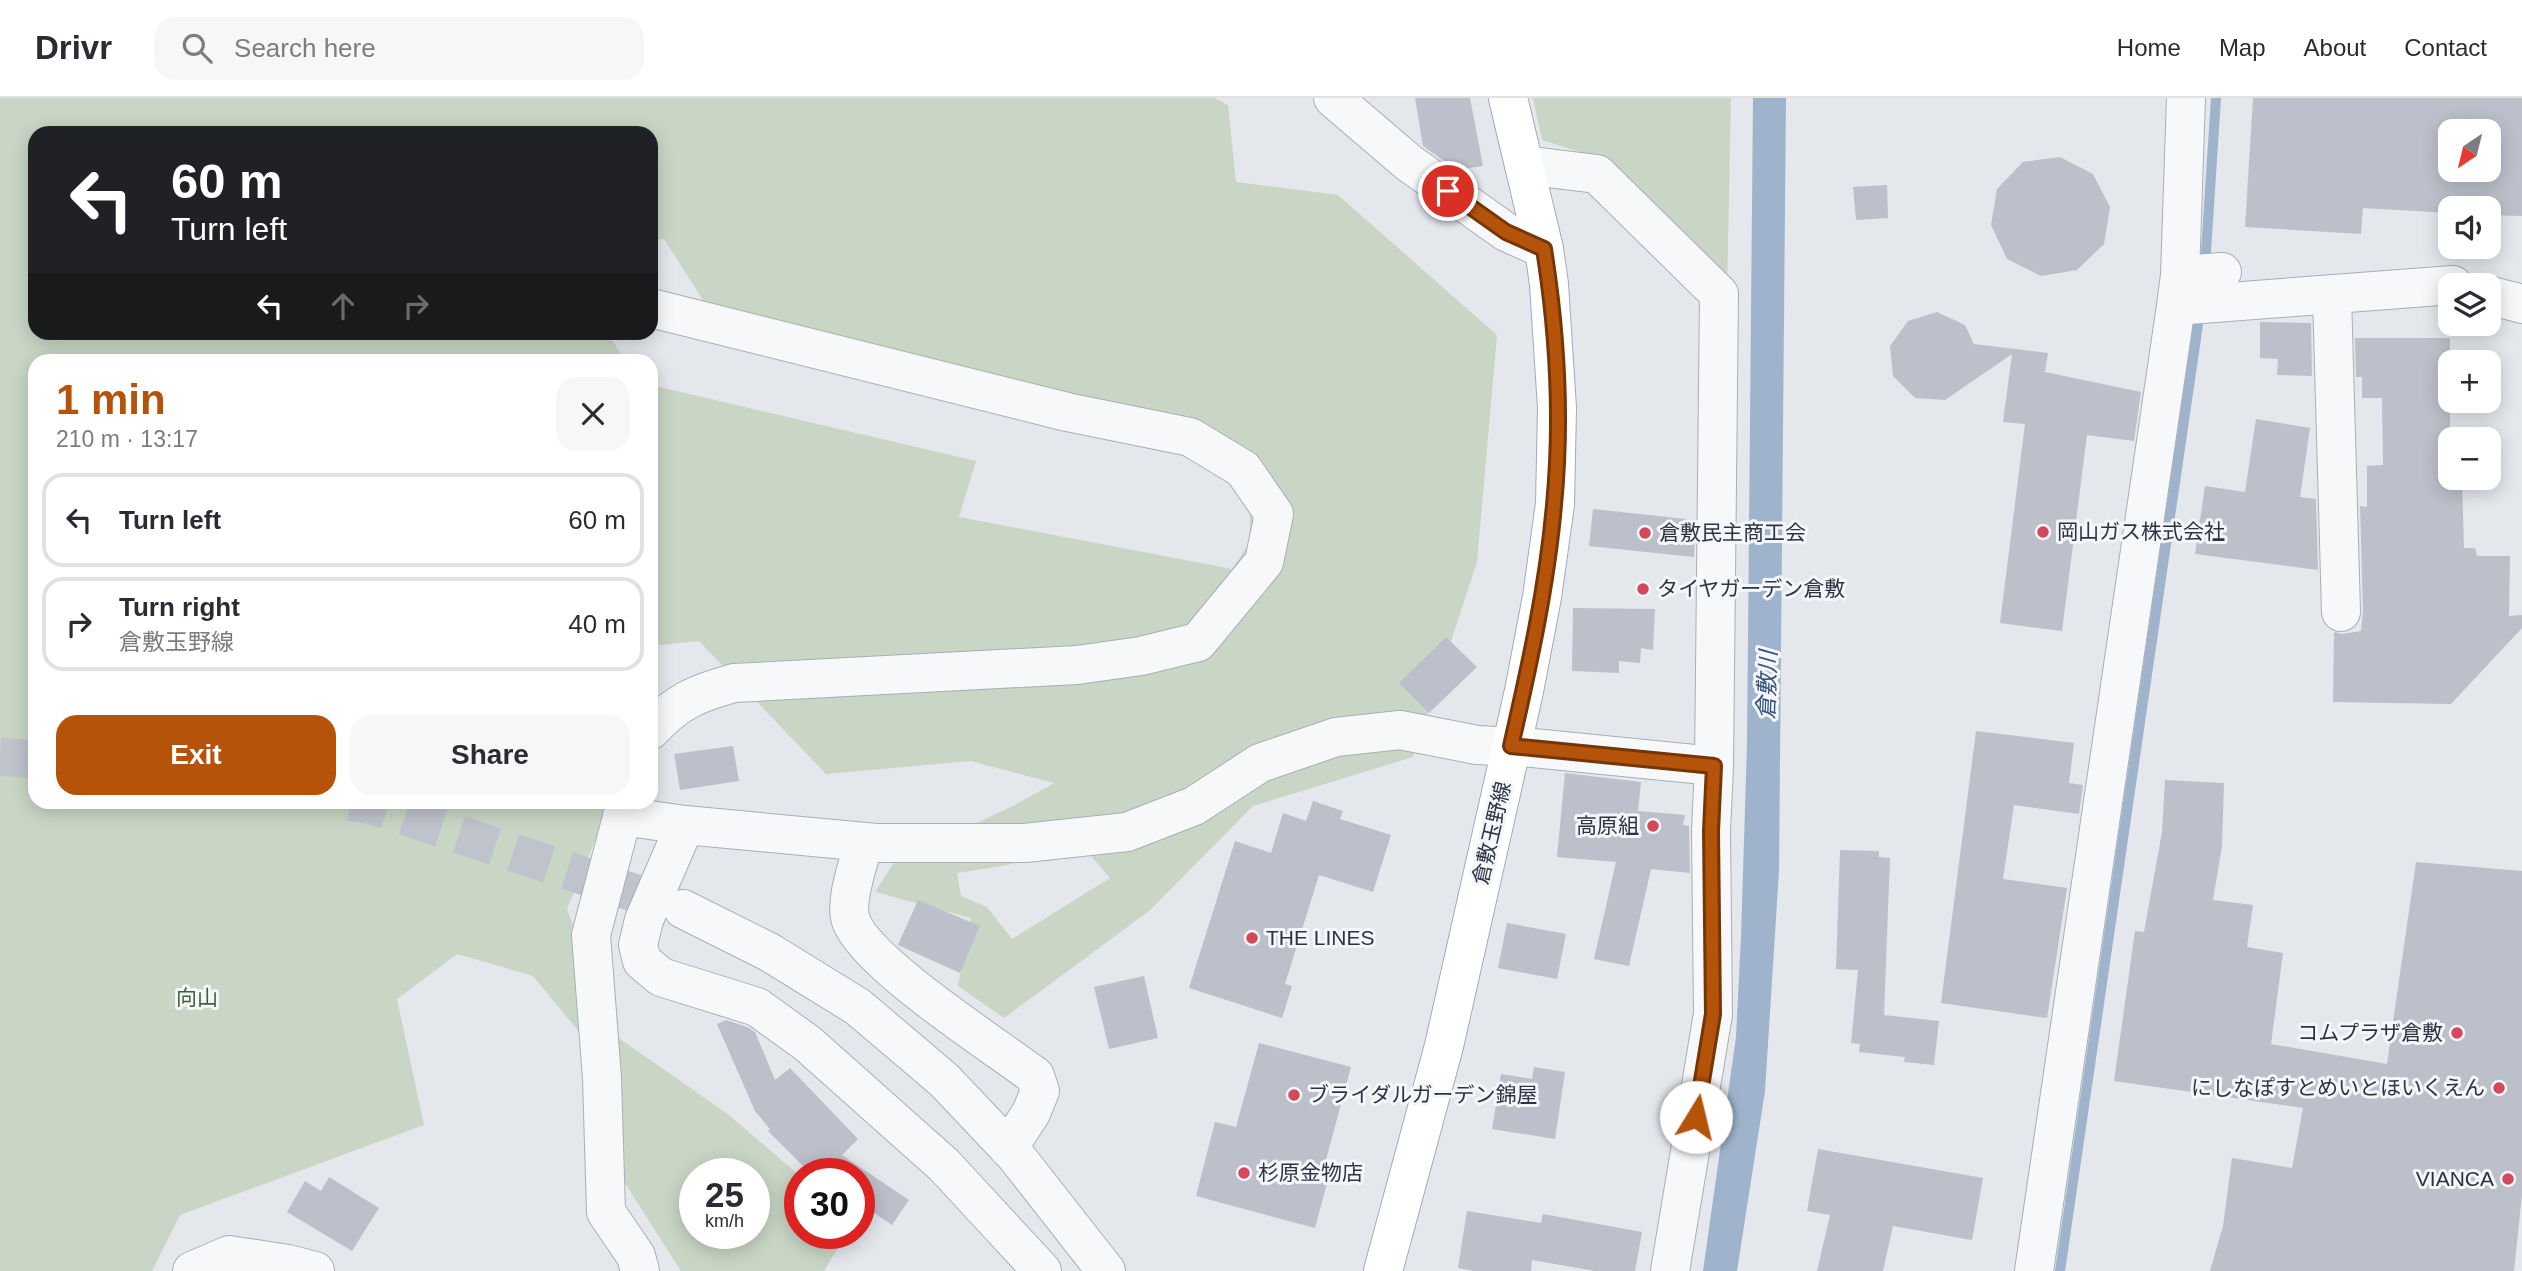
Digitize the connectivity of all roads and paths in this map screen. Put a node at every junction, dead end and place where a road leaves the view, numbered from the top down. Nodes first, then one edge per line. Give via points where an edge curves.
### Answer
1 (1333, 98) edge
2 (1508, 98) edge
3 (2186, 98) edge
4 (1524, 165) junction
5 (1544, 249) junction
6 (2438, 286) edge
7 (2199, 287) junction
8 (2332, 295) junction
9 (2501, 298) edge
10 (2522, 304) edge
11 (658, 310) edge
12 (2341, 612) dead end
13 (658, 722) edge
14 (1511, 746) junction
15 (1714, 766) junction
16 (624, 809) edge
17 (685, 825) junction
18 (864, 842) junction
19 (683, 909) tunnel mouth
20 (1008, 1148) junction
21 (192, 1271) edge
22 (315, 1271) edge
23 (640, 1271) edge
24 (1042, 1271) edge
25 (1106, 1271) edge
26 (1383, 1271) edge
27 (1670, 1271) edge
28 (2034, 1271) edge

1 - 5 street via 1409,163 1506,232
2 - 4 main road, 倉敷玉野線
3 - 7 street
4 - 5 main road, 倉敷玉野線
4 - 15 street via 1597,174 1719,294
5 - 14 main road, 倉敷玉野線 via 1557,408 1555,503 1542,597
6 - 8 street
7 - 8 street
7 - 28 street
8 - 12 street
9 - 10 street
11 - 13 street via 1067,412 1190,437 1243,469 1274,514 1264,562 1198,642 1077,665 734,683 696,693
14 - 15 street
14 - 18 street via 1476,745 1400,730 1336,737 1260,763 1194,806 1127,832 1025,843
14 - 26 main road, 倉敷玉野線 via 1444,1046
15 - 27 street via 1713,1014
16 - 17 street
16 - 23 street via 591,934 606,1212 636,1256
17 - 18 street
17 - 24 street via 644,920 638,945 642,961 661,977 757,1007 807,1043 944,1165
18 - 20 street via 850,898 851,920 864,940 935,1003 1035,1076 1040,1091
19 - 20 street via 769,952 858,1007 944,1080
20 - 25 street
21 - 22 street via 229,1255

